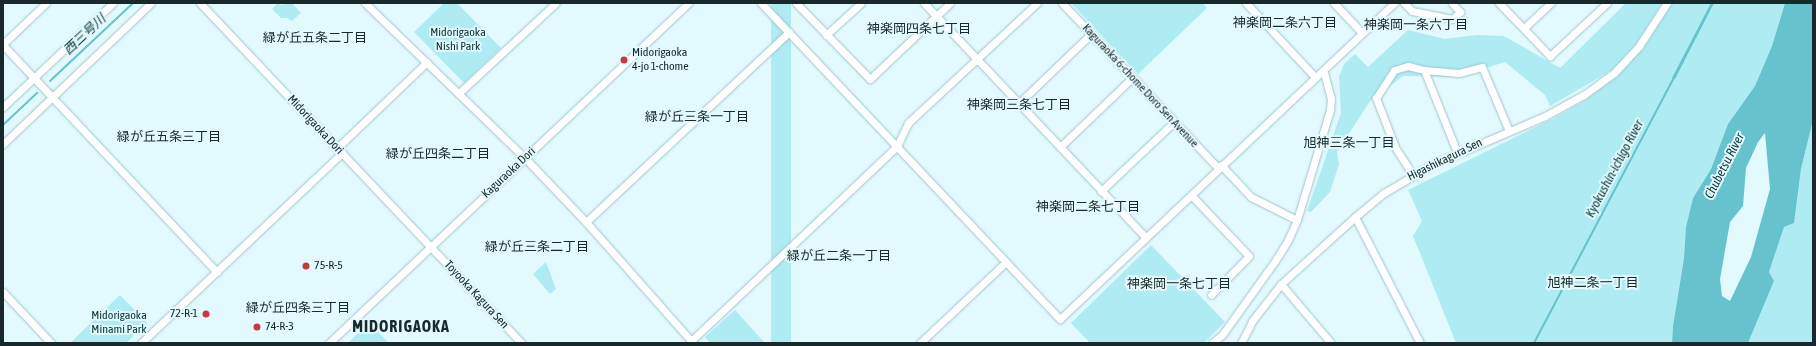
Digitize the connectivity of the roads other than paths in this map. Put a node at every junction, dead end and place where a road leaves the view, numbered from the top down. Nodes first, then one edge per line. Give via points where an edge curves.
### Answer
1 (46, 3) edge
2 (113, 3) edge
3 (151, 3) edge
4 (200, 3) edge
5 (365, 3) edge
6 (556, 3) edge
7 (689, 3) edge
8 (761, 3) edge
9 (796, 3) edge
10 (861, 3) edge
11 (924, 3) edge
12 (950, 3) edge
13 (1037, 3) edge
14 (1062, 3) edge
15 (1246, 3) edge
16 (1334, 3) edge
17 (1394, 3) edge
18 (1404, 3) edge
19 (1452, 3) edge
20 (1499, 3) edge
21 (1551, 3) edge
22 (1607, 3) edge
23 (1667, 3) edge
24 (937, 16) junction
25 (1524, 28) junction
26 (789, 32) junction
27 (1362, 33) junction
28 (1091, 34) junction
29 (826, 35) junction
30 (3, 45) edge
31 (978, 59) junction
32 (427, 62) junction
33 (1323, 70) junction
34 (1424, 70) junction
35 (1315, 77) junction
36 (34, 78) junction
37 (1132, 78) junction
38 (459, 93) junction
39 (52, 97) junction
40 (1019, 103) junction
41 (3, 107) edge
42 (1174, 122) junction
43 (1509, 131) junction
44 (3, 144) edge
45 (897, 146) junction
46 (1060, 147) junction
47 (339, 151) junction
48 (1457, 152) junction
49 (525, 158) junction
50 (1219, 166) junction
51 (1412, 175) junction
52 (1100, 191) junction
53 (1191, 195) junction
54 (1355, 217) junction
55 (1297, 220) junction
56 (586, 222) junction
57 (1146, 238) junction
58 (431, 248) junction
59 (1006, 262) junction
60 (216, 272) junction
61 (1281, 284) junction
62 (3, 292) edge
63 (1211, 295) dead end
64 (692, 342) edge
65 (51, 343) edge
66 (141, 343) edge
67 (329, 343) edge
68 (521, 343) edge
69 (920, 343) edge
70 (1212, 343) edge
71 (1241, 343) edge
72 (1331, 343) edge
73 (1420, 343) edge

1 - 30 street
2 - 36 street
3 - 39 street
4 - 47 street, Midorigaoka Dori
5 - 32 street
6 - 38 street
7 - 49 street, Kaguraoka Dori
8 - 26 street
9 - 29 street
10 - 29 street
11 - 24 street
12 - 24 street
13 - 31 street
14 - 28 street, Kaguraoka 6-chome Doro Sen Avenue
15 - 35 street
16 - 27 street
17 - 27 street
18 - 19 street via 1412,11 1452,19 1460,12
20 - 25 street
21 - 25 street
22 - 25 street via 1550,56
23 - 43 street, Higashikagura Sen via 1639,46 1614,73 1566,106
24 - 29 street via 870,79
24 - 31 street
26 - 45 street
26 - 56 street
27 - 33 street
28 - 37 street, Kaguraoka 6-chome Doro Sen Avenue
28 - 40 street
30 - 36 street
31 - 40 street
31 - 45 street via 908,123
32 - 38 street
32 - 47 street
33 - 35 street
33 - 55 street via 1330,110
34 - 43 street via 1460,73 1482,67
34 - 48 street
34 - 51 street via 1408,66 1394,70 1376,98 1395,147
35 - 50 street
36 - 39 street
36 - 41 street
37 - 42 street, Kaguraoka 6-chome Doro Sen Avenue
37 - 46 street
38 - 49 street
39 - 44 street
39 - 60 street
40 - 46 street
42 - 50 street, Kaguraoka 6-chome Doro Sen Avenue
42 - 52 street
43 - 48 street, Higashikagura Sen
45 - 59 street
45 - 64 street
46 - 52 street
47 - 58 street, Midorigaoka Dori
47 - 60 street
48 - 51 street, Higashikagura Sen
49 - 56 street
49 - 58 street, Kaguraoka Dori
50 - 53 street
50 - 55 street, Kaguraoka 6-chome Doro Sen Avenue via 1251,197
51 - 54 street, Higashikagura Sen via 1384,193
52 - 57 street
53 - 57 street
53 - 63 street via 1249,256
54 - 61 street, Higashikagura Sen
54 - 73 street
55 - 70 street via 1275,261 1222,335
56 - 64 street
57 - 59 street via 1060,319
58 - 67 street, Kaguraoka Dori
58 - 68 street, Toyooka Kagura Sen
59 - 69 street
60 - 66 street
61 - 71 street, Higashikagura Sen via 1252,321
61 - 72 street
62 - 65 street

